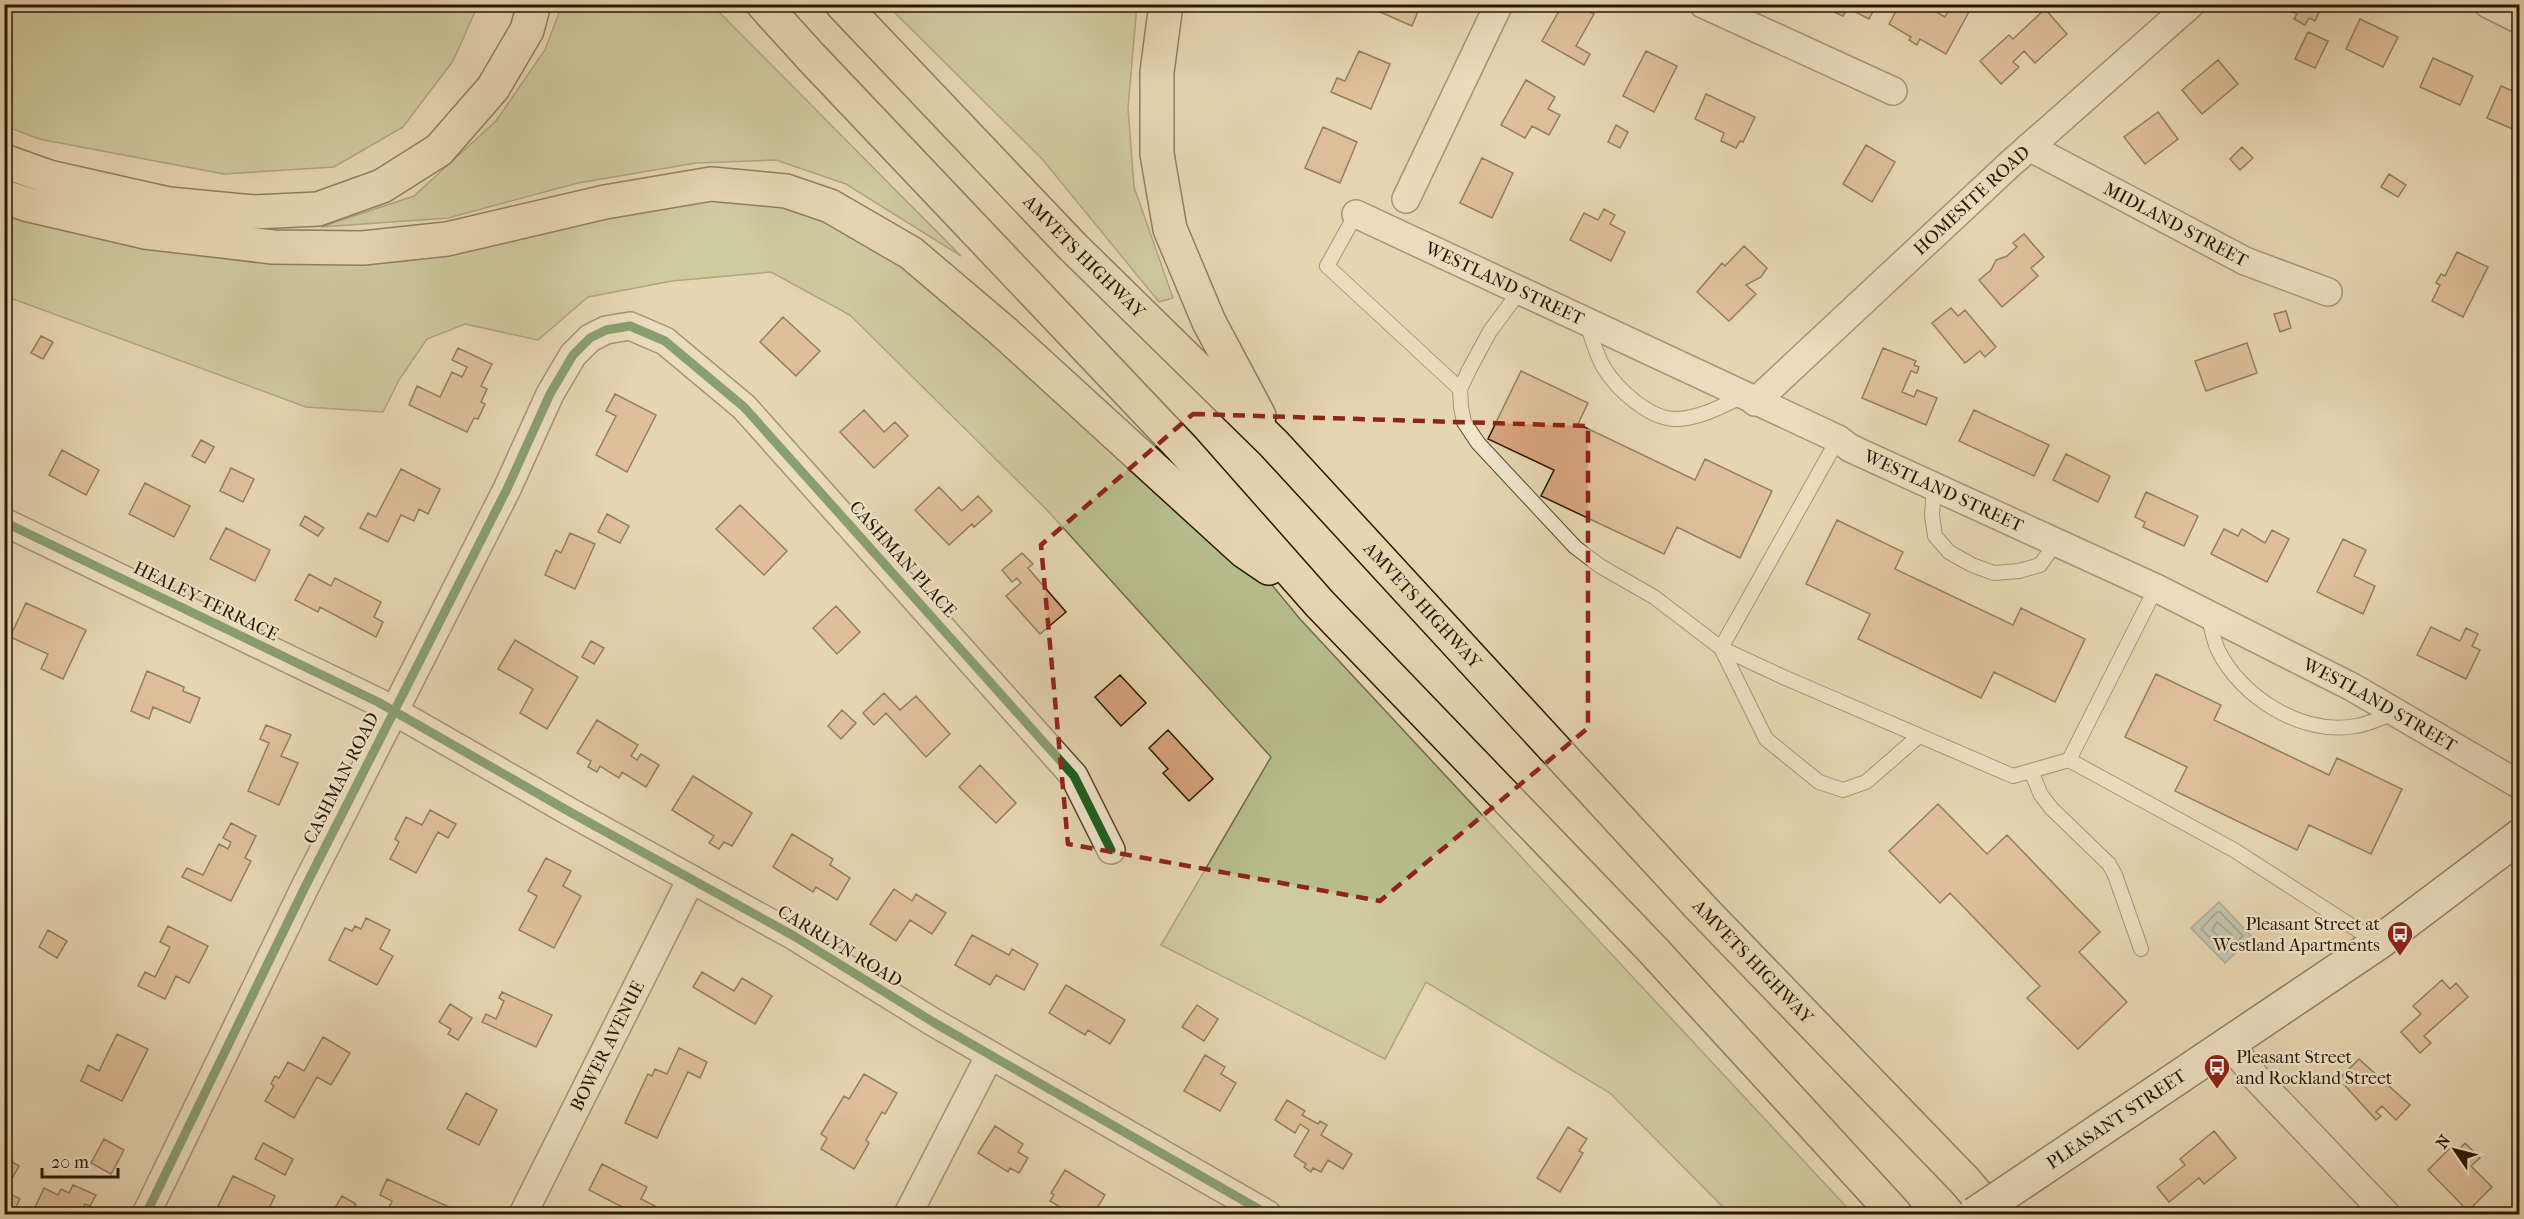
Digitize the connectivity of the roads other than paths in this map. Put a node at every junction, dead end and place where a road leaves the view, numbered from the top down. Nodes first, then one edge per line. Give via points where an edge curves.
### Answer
1 (534, 4) edge
2 (763, 4) edge
3 (842, 4) edge
4 (1166, 4) edge
5 (1499, 4) edge
6 (1703, 4) edge
7 (2191, 4) edge
8 (2488, 4) edge
9 (2520, 20) edge
10 (1893, 91) dead end
11 (2029, 147) junction
12 (4, 161) edge
13 (4, 197) edge
14 (1406, 199) dead end
15 (1356, 214) joint
16 (1520, 291) junction
17 (2328, 292) dead end
18 (1587, 322) junction
19 (632, 327) joint
20 (1460, 389) junction
21 (1749, 399) junction
22 (1838, 439) junction
23 (1274, 444) junction
24 (1934, 486) junction
25 (4, 522) edge
26 (2056, 543) junction
27 (2156, 588) junction
28 (1320, 604) junction
29 (2208, 614) junction
30 (1721, 648) junction
31 (393, 711) junction
32 (2395, 712) junction
33 (1919, 736) junction
34 (2068, 760) junction
35 (2031, 771) junction
36 (2520, 785) edge
37 (2520, 836) edge
38 (1111, 850) dead end
39 (691, 879) junction
40 (2378, 943) junction
41 (2141, 949) dead end
42 (2230, 1044) junction
43 (990, 1055) junction
44 (146, 1215) edge
45 (523, 1215) edge
46 (908, 1215) edge
47 (1267, 1215) edge
48 (1895, 1215) edge
49 (1975, 1215) edge
50 (1993, 1215) edge
51 (2386, 1215) edge

1 - 12 highway via 528,30 493,88 439,150 382,186 318,209 253,212 169,204 49,177
2 - 28 highway via 1182,448
3 - 23 highway, AMVETS HIGHWAY via 1072,246
4 - 23 highway via 1157,72 1157,154 1170,229 1209,322
5 - 14 street
6 - 10 street
7 - 11 street, HOMESITE ROAD
8 - 9 street
11 - 17 street, MIDLAND STREET via 2245,261
11 - 21 street, HOMESITE ROAD
13 - 28 highway via 146,232 273,247 363,248 447,238 605,202 711,184 786,191 830,206 911,253 1244,550
15 - 16 street, WESTLAND STREET
15 - 20 lane via 1328,266
16 - 18 street, WESTLAND STREET
16 - 20 lane via 1490,331
18 - 21 street, WESTLAND STREET
18 - 21 lane via 1603,366 1620,389 1649,411 1684,418
19 - 31 street, CASHMAN ROAD via 606,330 573,354
19 - 38 street, CASHMAN PLACE via 665,341 744,407 1074,776
20 - 30 lane via 1464,422 1478,442 1575,547 1600,567 1654,597
21 - 22 street, WESTLAND STREET
22 - 24 street, WESTLAND STREET
22 - 30 lane
23 - 50 highway, AMVETS HIGHWAY via 1702,909
24 - 26 street, WESTLAND STREET
24 - 26 lane via 1935,536 1949,552 1972,565 1994,573 2019,571 2040,565
25 - 31 street, HEALEY TERRACE
26 - 27 street, WESTLAND STREET
27 - 29 street, WESTLAND STREET
27 - 34 lane
28 - 48 highway via 1650,948
29 - 32 street, WESTLAND STREET
29 - 32 lane via 2217,648 2233,675 2260,699 2290,717 2321,727 2354,727
30 - 33 lane
30 - 33 lane via 1766,739 1819,782 1843,790 1866,782
31 - 39 street, CARRLYN ROAD
31 - 44 street, CASHMAN ROAD
32 - 36 street, WESTLAND STREET
33 - 35 lane via 2013,776
34 - 35 lane
34 - 40 lane via 2234,850
35 - 41 lane via 2052,809 2109,864
37 - 40 main road, PLEASANT STREET
39 - 43 street, CARRLYN ROAD via 794,936
39 - 45 street, BOWER AVENUE
40 - 42 main road, PLEASANT STREET
42 - 49 main road, PLEASANT STREET, bridge
42 - 51 street via 2257,1079
43 - 46 street
43 - 47 street, CARRLYN ROAD

